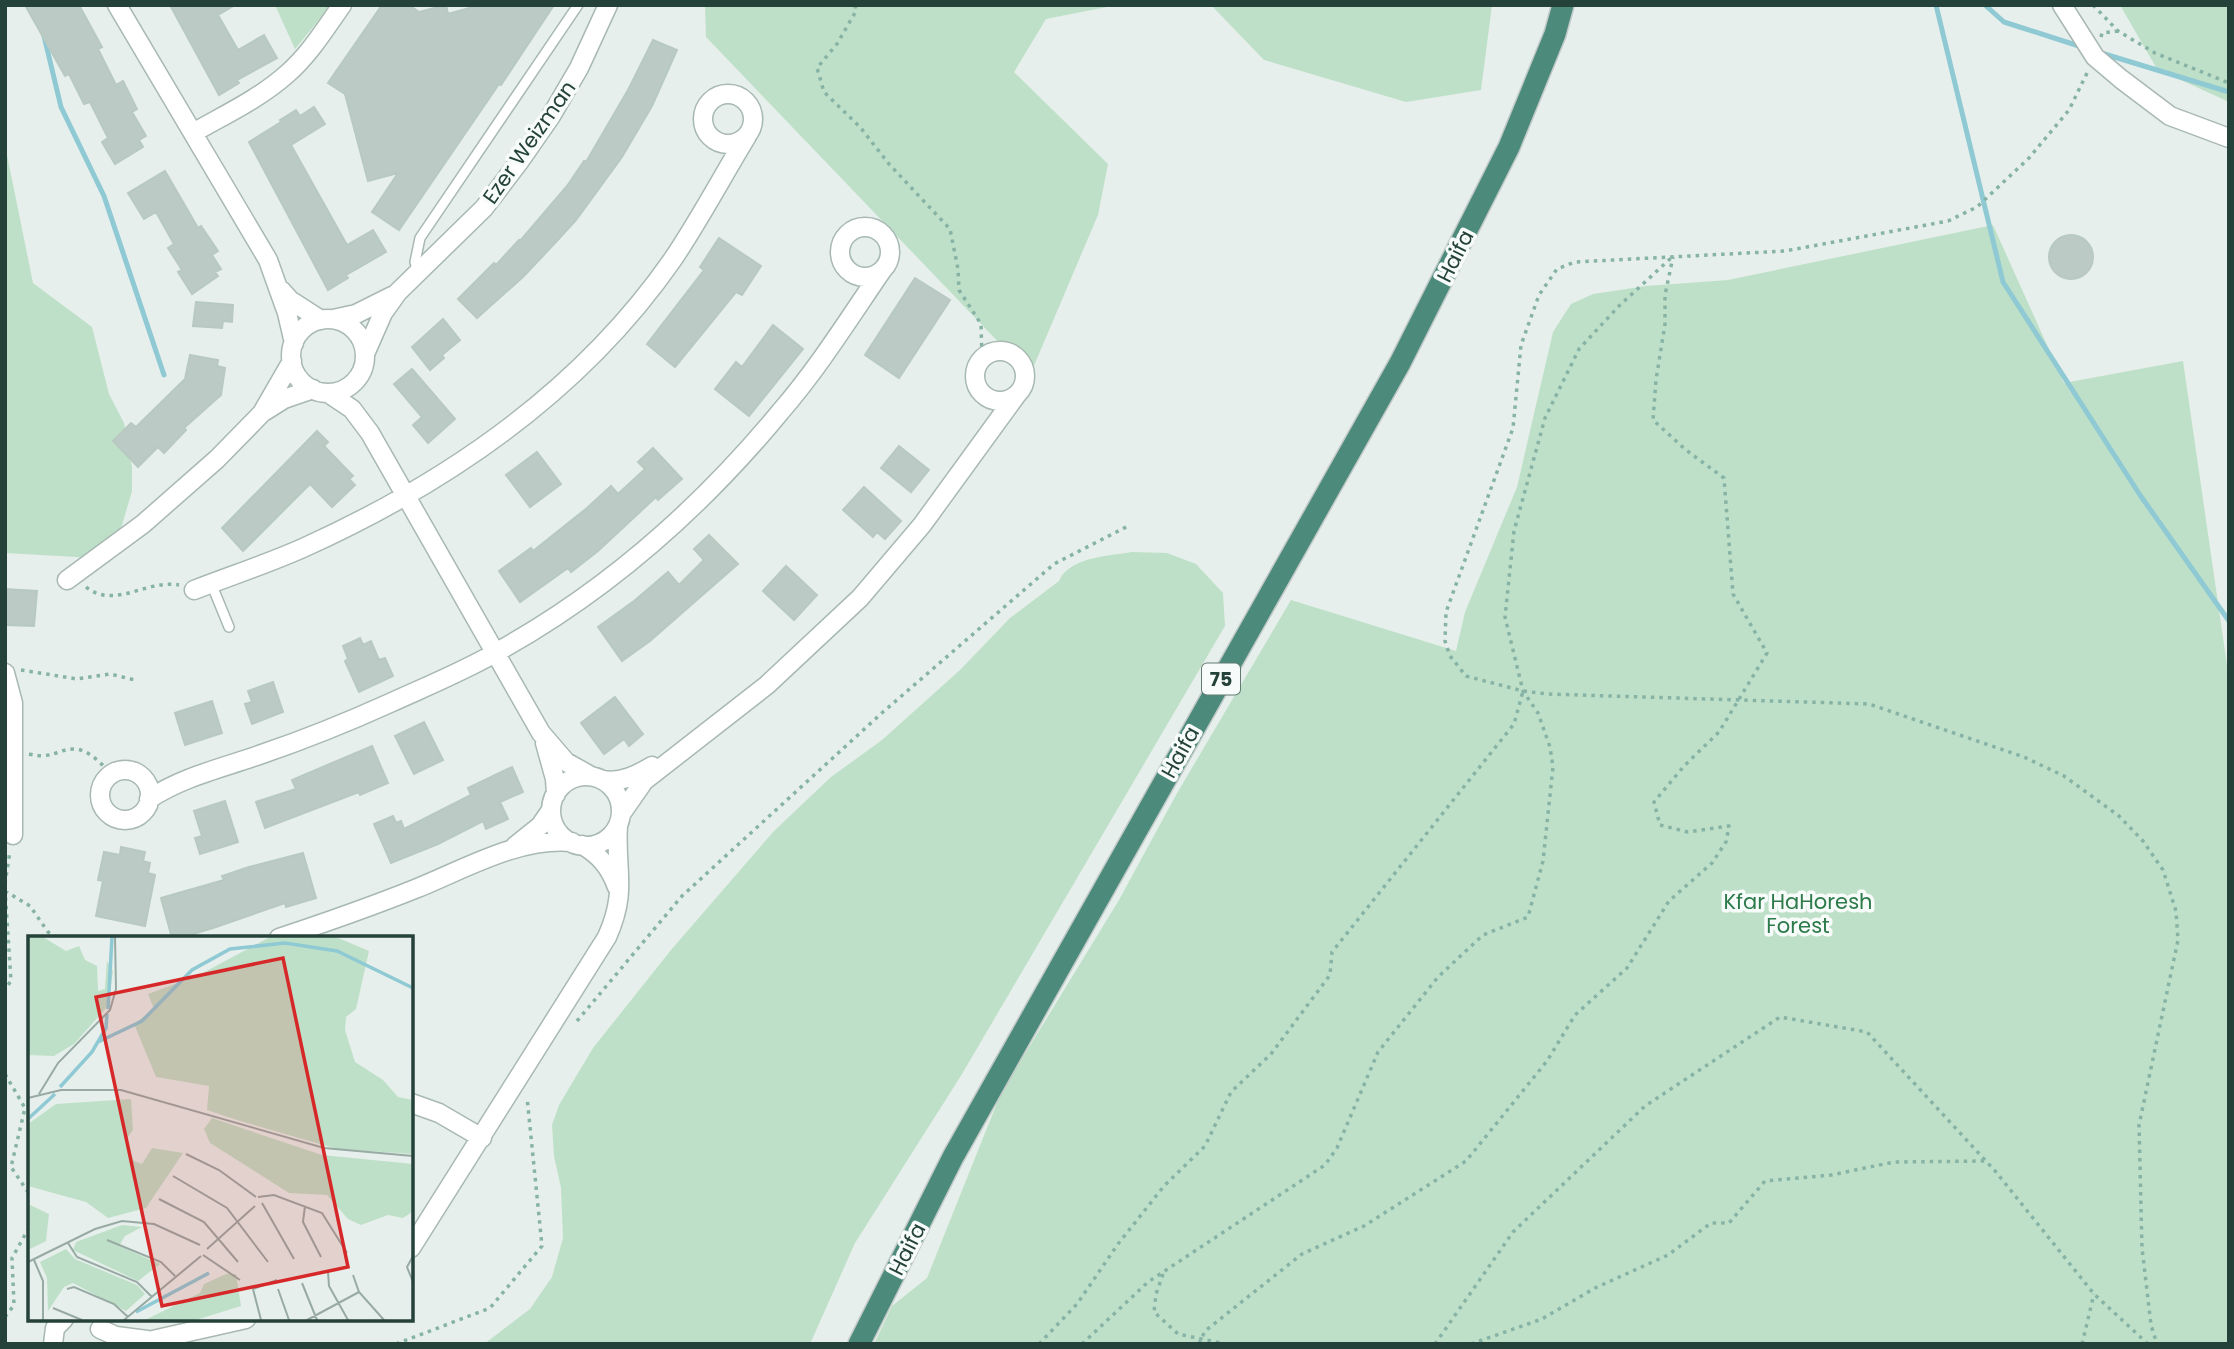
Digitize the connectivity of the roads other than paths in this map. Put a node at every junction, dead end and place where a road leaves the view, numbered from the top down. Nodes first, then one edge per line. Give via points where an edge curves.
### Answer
1 (117, 5) edge
2 (342, 5) edge
3 (578, 5) edge
4 (608, 5) edge
5 (1563, 5) edge
6 (2062, 5) edge
7 (193, 133) junction
8 (747, 136) junction
9 (2229, 138) edge
10 (719, 142) junction
11 (724, 174) junction
12 (883, 269) junction
13 (849, 272) junction
14 (418, 273) junction
15 (278, 287) junction
16 (398, 292) junction
17 (327, 320) junction
18 (846, 324) junction
19 (293, 352) junction
20 (365, 354) junction
21 (358, 377) junction
22 (320, 391) junction
23 (1018, 393) junction
24 (985, 396) junction
25 (262, 413) junction
26 (370, 433) junction
27 (982, 445) junction
28 (406, 496) junction
29 (72, 577) road end
30 (202, 587) joint
31 (229, 627) dead end
32 (495, 653) junction
33 (12, 671) edge
34 (541, 733) junction
35 (680, 751) junction
36 (138, 774) junction
37 (189, 777) junction
38 (597, 778) junction
39 (149, 799) junction
40 (554, 802) junction
41 (619, 819) junction
42 (13, 835) road end
43 (577, 844) junction
44 (506, 852) junction
45 (618, 908) junction
46 (285, 936) edge
47 (413, 1104) edge
48 (482, 1138) junction
49 (413, 1245) edge
50 (62, 1321) edge
51 (237, 1321) edge
52 (98, 1331) edge
53 (141, 1342) edge
54 (53, 1344) edge
55 (859, 1344) edge

1 - 7 street
2 - 7 street via 287,74
3 - 14 lane via 420,238 415,262
4 - 14 street, Ezer Weizman via 579,68 519,162 484,208
5 - 55 highway, Haifa / 75 via 1509,148 1400,363 953,1157
6 - 9 street via 2095,57 2170,116
7 - 15 street via 268,260
8 - 10 street via 734,144
8 - 10 street via 753,123 751,108 735,95 722,95 706,107 703,121
8 - 11 street
10 - 11 street
11 - 28 street via 673,259 593,354 486,446
12 - 13 street via 863,277
12 - 13 street via 889,256 887,241 878,231 865,227 852,231 843,241 841,260
12 - 18 street
13 - 18 street via 856,288
14 - 16 street, Ezer Weizman
15 - 17 street via 290,300
15 - 19 street
16 - 17 street via 356,314
16 - 20 street
17 - 19 street via 309,324
17 - 20 street via 345,323 355,331
18 - 32 street via 783,409 695,507 586,596
19 - 22 street via 298,377
19 - 25 street
20 - 21 street
21 - 22 street via 350,386
21 - 26 street
22 - 25 street via 284,399
22 - 26 street via 352,409
23 - 24 street via 1005,401
23 - 24 street via 1025,380 1023,365 1000,351 978,364 975,378
23 - 27 street
24 - 27 street via 989,417
25 - 29 street via 168,503
26 - 28 street
27 - 35 street via 860,598 767,685
28 - 30 street via 303,548
28 - 32 street
30 - 31 lane
32 - 34 street
32 - 37 street via 318,734
33 - 42 street
34 - 38 street via 566,762
34 - 40 street via 555,779
35 - 38 street via 623,780
35 - 41 street via 644,781
36 - 37 street
36 - 39 street via 147,785
36 - 39 street via 125,770 112,774 100,797 104,810 123,820 137,817
37 - 39 street
38 - 40 street via 579,776 568,781
38 - 41 street via 618,797
40 - 43 street via 553,821 558,831
40 - 44 street via 540,826
41 - 43 street via 607,839
41 - 45 street
43 - 44 street via 556,841
43 - 45 street via 599,857 613,876
44 - 46 street
45 - 48 street via 607,937
47 - 48 street
48 - 49 street
50 - 54 street via 55,1328
51 - 53 street
52 - 53 street

